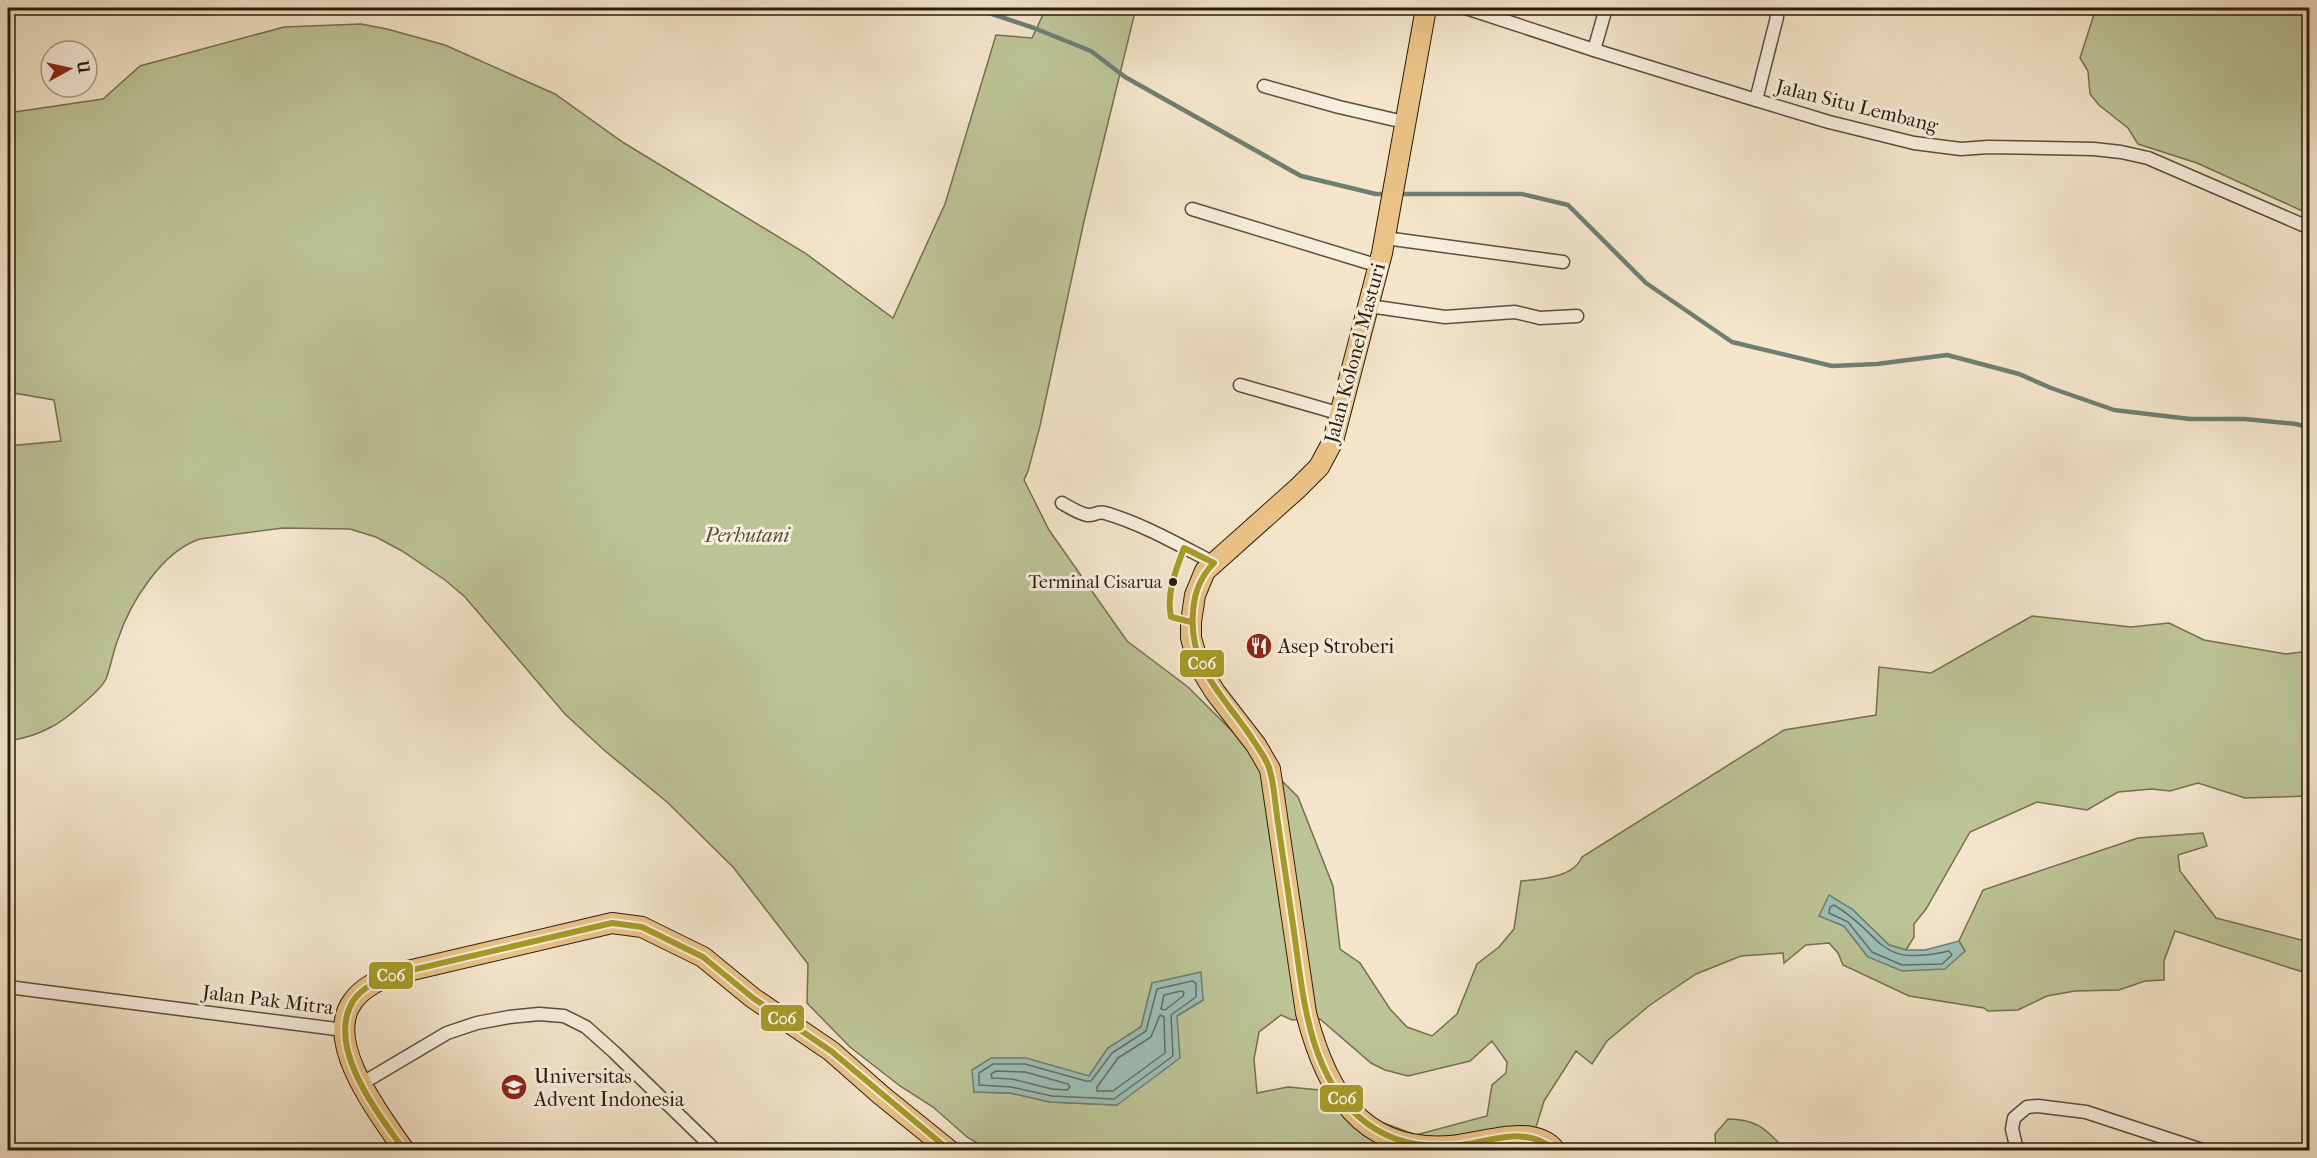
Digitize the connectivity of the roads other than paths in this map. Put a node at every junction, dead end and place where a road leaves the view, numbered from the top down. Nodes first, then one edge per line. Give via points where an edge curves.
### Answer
1 (1426, 8) edge
2 (1466, 8) edge
3 (1606, 8) edge
4 (1774, 8) edge
5 (1594, 50) junction
6 (1264, 86) dead end
7 (1756, 100) junction
8 (1404, 122) junction
9 (1192, 209) dead end
10 (2310, 228) edge
11 (1385, 238) junction
12 (1563, 262) dead end
13 (1379, 266) junction
14 (1369, 306) junction
15 (1577, 316) dead end
16 (1240, 385) dead end
17 (1341, 414) junction
18 (1062, 503) dead end
19 (1214, 562) junction
20 (8, 987) edge
21 (344, 1029) junction
22 (361, 1084) junction
23 (1553, 1148) edge
24 (404, 1150) edge
25 (715, 1150) edge
26 (948, 1150) edge
27 (2017, 1150) edge
28 (2202, 1150) edge

1 - 8 main road, Jalan Kolonel Masturi
2 - 5 street, Jalan Situ Lembang
3 - 5 street
4 - 7 street via 1777,17
5 - 7 street, Jalan Situ Lembang
6 - 8 street
7 - 10 street, Jalan Situ Lembang via 1937,147 2094,148 2148,158
8 - 11 main road, Jalan Kolonel Masturi
9 - 13 street
11 - 12 street
11 - 13 main road, Jalan Kolonel Masturi
13 - 14 main road, Jalan Kolonel Masturi
14 - 15 street via 1445,318 1515,312 1540,318
14 - 17 main road, Jalan Kolonel Masturi
16 - 17 street
17 - 19 main road, Jalan Kolonel Masturi via 1319,467
18 - 19 street via 1089,515 1104,513 1134,524
19 - 23 main road, Jalan Kolonel Masturi via 1205,571 1195,595 1191,638 1199,666 1270,769 1300,986 1313,1042 1325,1070 1347,1107 1363,1123 1403,1144 1452,1146 1506,1135 1531,1138
20 - 21 street, Jalan Pak Mitra
21 - 22 main road
21 - 26 main road via 352,1001 365,988 395,974 612,923 642,927 703,957 753,998 831,1051
22 - 24 main road
22 - 25 street via 447,1033 509,1017 564,1016 586,1027
27 - 28 street via 2012,1129 2014,1118 2027,1107 2037,1106 2086,1112

